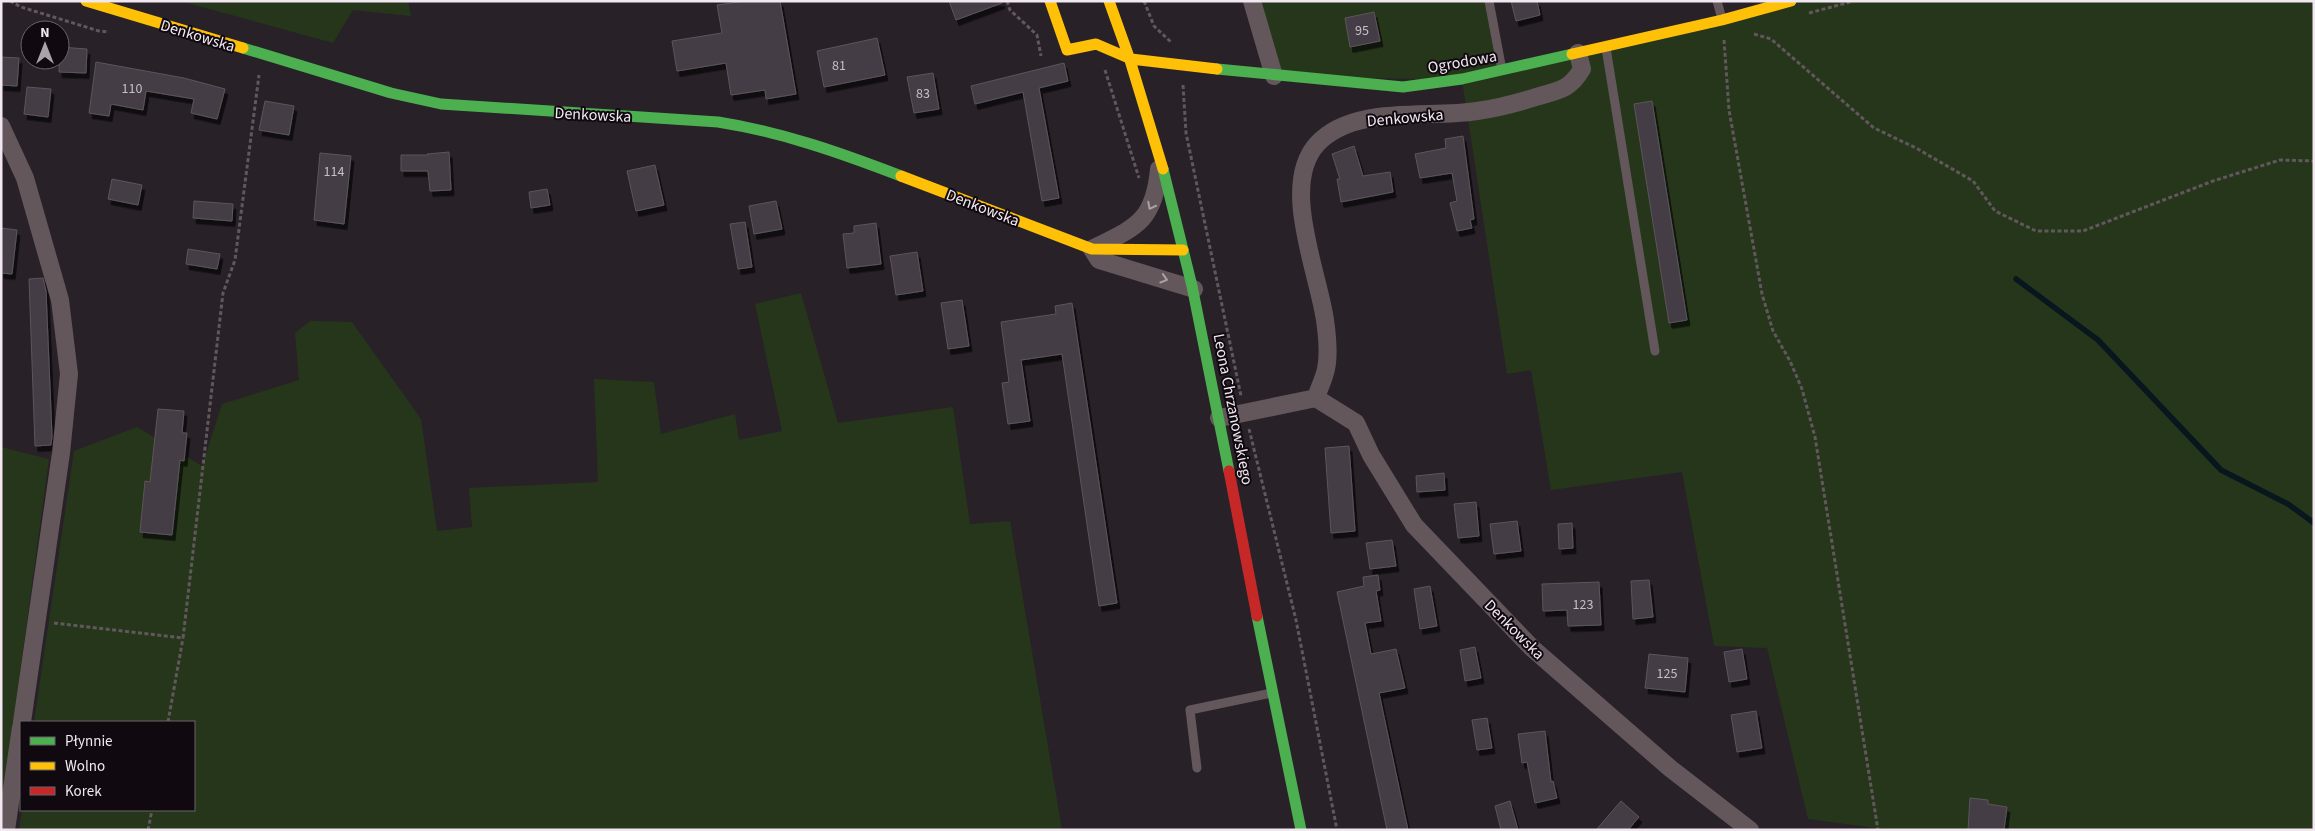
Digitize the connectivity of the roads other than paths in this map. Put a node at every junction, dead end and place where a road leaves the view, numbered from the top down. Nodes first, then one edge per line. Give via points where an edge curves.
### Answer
1 (86, 1) edge
2 (1050, 1) edge
3 (1109, 1) edge
4 (1252, 1) edge
5 (1489, 1) edge
6 (1717, 1) edge
7 (1791, 1) edge
8 (1722, 20) junction
9 (1606, 46) junction
10 (1578, 53) junction
11 (1132, 60) junction
12 (1502, 70) junction
13 (1274, 76) junction
14 (1, 126) edge
15 (1160, 159) junction
16 (1092, 249) junction
17 (1183, 250) junction
18 (1194, 289) junction
19 (1655, 351) dead end
20 (1316, 398) junction
21 (1219, 418) junction
22 (1272, 693) junction
23 (22, 721) edge
24 (20, 735) edge
25 (1197, 768) dead end
26 (6, 830) edge
27 (1301, 830) edge
28 (1750, 830) edge

1 - 16 street, Denkowska via 391,93 441,104 718,122 780,134 849,156
2 - 11 street, Ogrodowa via 1067,50 1096,44
3 - 11 street, Leona Chrzanowskiego
4 - 13 street
5 - 12 lane
6 - 8 lane
7 - 8 street, Ogrodowa
8 - 9 street, Ogrodowa
9 - 10 street, Ogrodowa
9 - 19 lane
10 - 12 street, Ogrodowa
10 - 20 street, Denkowska via 1582,69 1574,82 1563,89 1476,111 1366,118 1340,128 1318,144 1306,161 1300,203 1325,321 1326,368
11 - 13 street, Ogrodowa
11 - 15 street, Leona Chrzanowskiego
12 - 13 street, Ogrodowa via 1403,87
14 - 23 street via 25,178 60,300 69,374 61,453
15 -> 16 street via 1157,192 1142,220
15 - 17 street, Leona Chrzanowskiego
16 - 17 street, Denkowska
16 -> 18 street, Denkowska via 1099,260
17 - 18 street, Leona Chrzanowskiego
18 - 21 street, Leona Chrzanowskiego
20 - 21 street
20 - 28 street, Denkowska via 1356,423 1371,455 1414,525 1532,648 1671,769
21 - 22 street, Leona Chrzanowskiego
22 - 25 lane via 1190,710
22 - 27 street, Leona Chrzanowskiego
24 - 26 street

